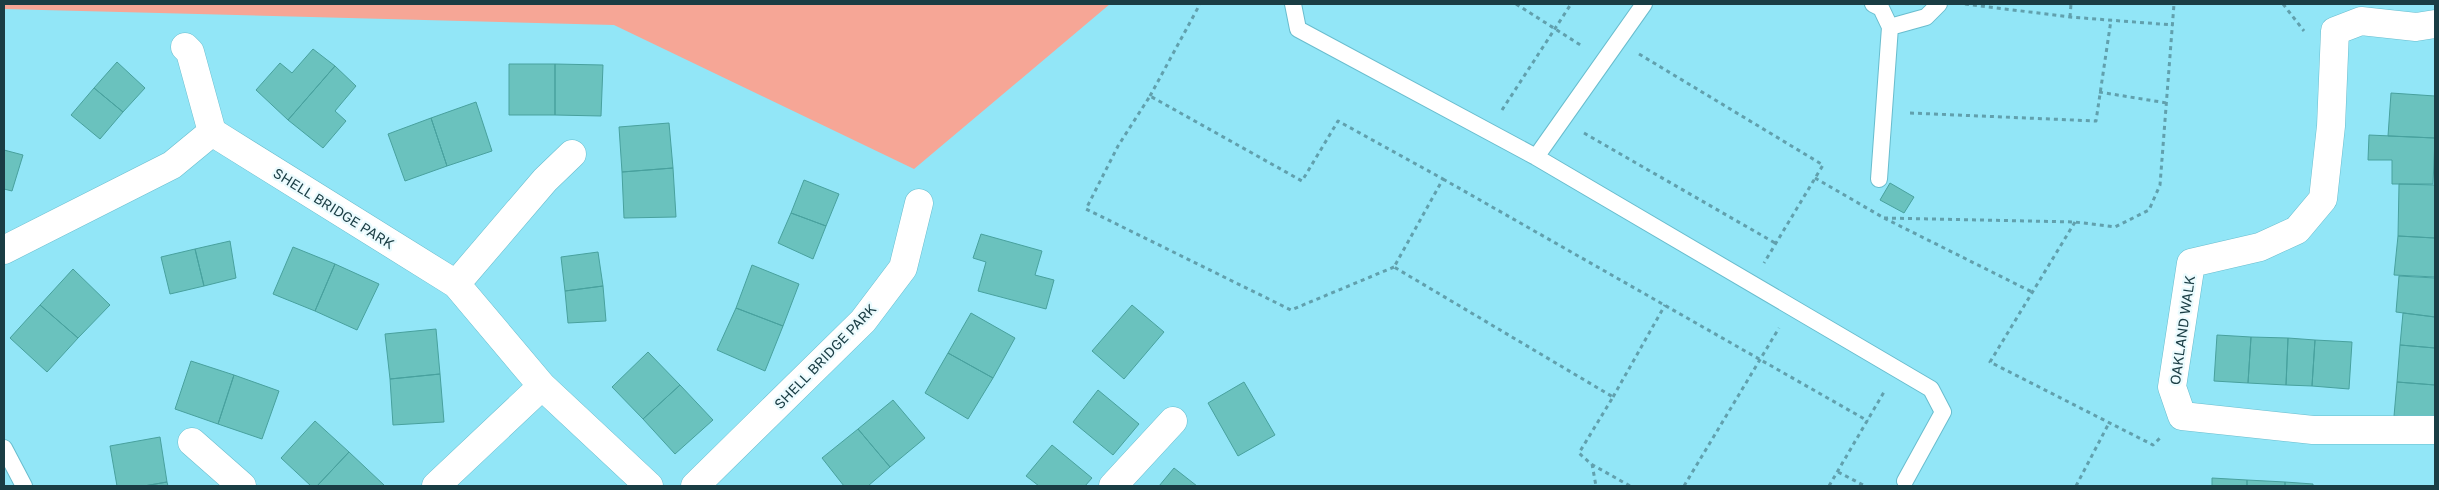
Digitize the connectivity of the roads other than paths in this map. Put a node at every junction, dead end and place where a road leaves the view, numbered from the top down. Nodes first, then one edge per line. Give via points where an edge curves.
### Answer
1 (1293, 4) edge
2 (1644, 4) edge
3 (1873, 4) edge
4 (1939, 4) edge
5 (2435, 24) edge
6 (1890, 27) junction
7 (185, 47) dead end
8 (212, 132) junction
9 (572, 154) dead end
10 (1536, 158) junction
11 (1879, 179) dead end
12 (919, 203) dead end
13 (4, 250) edge
14 (456, 284) junction
15 (542, 386) junction
16 (1173, 421) dead end
17 (2435, 430) edge
18 (192, 442) dead end
19 (4, 448) edge
20 (1905, 481) dead end
21 (24, 486) edge
22 (242, 486) edge
23 (436, 486) edge
24 (649, 486) edge
25 (695, 486) edge
26 (1113, 486) edge

1 - 10 lane via 1298,29
2 - 10 lane
3 - 6 lane via 1880,8
4 - 6 lane via 1926,16
5 - 17 street, OAKLAND WALK via 2416,27 2361,21 2335,31 2331,126 2323,199 2296,230 2260,248 2191,263 2172,387 2182,416 2313,430
6 - 11 lane
7 - 8 street via 190,52
8 - 13 street via 172,165
8 - 14 street, SHELL BRIDGE PARK
9 - 14 street via 545,180
10 - 20 lane via 1931,389 1943,412
12 - 25 street, SHELL BRIDGE PARK via 903,268 863,321
14 - 15 street, SHELL BRIDGE PARK
15 - 23 street
15 - 24 street, SHELL BRIDGE PARK
16 - 26 street
18 - 22 street
19 - 21 lane

